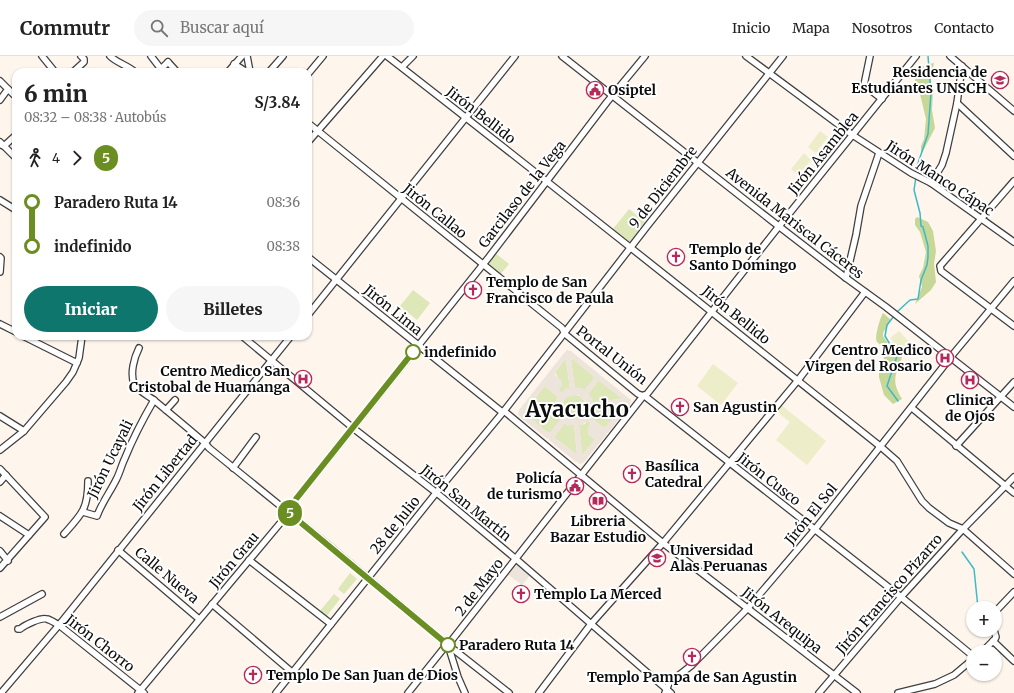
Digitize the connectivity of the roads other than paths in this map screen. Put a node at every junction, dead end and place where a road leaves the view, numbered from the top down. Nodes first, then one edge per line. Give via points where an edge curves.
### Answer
1 (42, 56) edge
2 (110, 56) edge
3 (151, 56) edge
4 (242, 56) edge
5 (247, 56) edge
6 (283, 56) edge
7 (323, 56) edge
8 (383, 56) edge
9 (387, 56) edge
10 (413, 56) edge
11 (515, 56) edge
12 (562, 56) edge
13 (645, 56) edge
14 (746, 56) edge
15 (783, 56) edge
16 (870, 56) edge
17 (916, 56) edge
18 (950, 56) edge
19 (82, 59) edge
20 (168, 59) edge
21 (234, 64) junction
22 (962, 66) junction
23 (402, 67) junction
24 (52, 68) edge
25 (76, 68) edge
26 (130, 68) edge
27 (160, 68) edge
28 (162, 68) edge
29 (174, 68) edge
30 (231, 68) edge
31 (240, 68) edge
32 (249, 68) edge
33 (272, 68) edge
34 (312, 69) edge
35 (769, 73) junction
36 (0, 81) edge
37 (8, 89) junction
38 (12, 93) edge
39 (613, 96) junction
40 (882, 98) junction
41 (0, 100) edge
42 (957, 103) junction
43 (1014, 111) edge
44 (466, 118) junction
45 (312, 126) edge
46 (319, 132) junction
47 (852, 134) junction
48 (12, 137) edge
49 (312, 138) edge
50 (1, 144) edge
51 (879, 153) junction
52 (12, 154) edge
53 (1014, 156) edge
54 (698, 162) junction
55 (547, 181) junction
56 (1014, 181) edge
57 (930, 183) junction
58 (400, 199) junction
59 (0, 200) edge
60 (12, 208) edge
61 (981, 218) junction
62 (779, 226) junction
63 (1014, 242) edge
64 (630, 248) junction
65 (0, 257) edge
66 (312, 260) edge
67 (483, 265) junction
68 (0, 272) edge
69 (846, 278) junction
70 (337, 280) junction
71 (1014, 281) edge
72 (865, 292) junction
73 (312, 310) edge
74 (991, 310) junction
75 (713, 312) junction
76 (0, 324) edge
77 (1014, 326) edge
78 (12, 330) edge
79 (565, 334) junction
80 (31, 340) edge
81 (81, 340) edge
82 (247, 340) edge
83 (288, 340) edge
84 (418, 346) junction
85 (139, 348) dead end
86 (951, 358) junction
87 (271, 361) junction
88 (77, 363) junction
89 (798, 380) junction
90 (1014, 382) edge
91 (644, 395) junction
92 (1000, 397) junction
93 (154, 400) junction
94 (175, 400) dead end
95 (1014, 407) edge
96 (912, 408) junction
97 (166, 410) junction
98 (503, 411) junction
99 (0, 416) edge
100 (353, 428) junction
101 (24, 431) junction
102 (256, 438) dead end
103 (205, 443) junction
104 (956, 446) junction
105 (881, 447) junction
106 (0, 450) edge
107 (730, 462) junction
108 (233, 468) junction
109 (0, 469) edge
110 (581, 474) junction
111 (6, 475) junction
112 (1014, 477) edge
113 (88, 480) dead end
114 (0, 482) edge
115 (1005, 486) junction
116 (436, 493) junction
117 (1014, 493) edge
118 (83, 512) junction
119 (288, 512) junction
120 (0, 516) edge
121 (963, 529) junction
122 (814, 530) junction
123 (64, 534) dead end
124 (30, 535) junction
125 (663, 543) junction
126 (118, 550) junction
127 (0, 551) edge
128 (516, 559) junction
129 (249, 560) junction
130 (8, 561) junction
131 (0, 568) edge
132 (1014, 574) edge
133 (368, 578) junction
134 (1014, 592) edge
135 (42, 594) dead end
136 (901, 598) junction
137 (212, 604) junction
138 (1002, 605) edge
139 (747, 609) junction
140 (0, 617) edge
141 (199, 619) junction
142 (331, 624) junction
143 (591, 624) junction
144 (59, 625) junction
145 (18, 629) dead end
146 (996, 637) edge
147 (993, 641) junction
148 (448, 645) junction
149 (989, 645) edge
150 (966, 650) edge
151 (1014, 661) edge
152 (966, 666) edge
153 (293, 673) junction
154 (834, 676) junction
155 (141, 692) edge
156 (278, 692) edge
157 (668, 692) edge
158 (1, 693) edge
159 (408, 693) edge
160 (465, 693) edge
161 (509, 693) edge
162 (539, 693) edge
163 (819, 693) edge
164 (857, 693) edge
165 (898, 693) edge

1 - 24 street
2 - 26 street
3 - 27 street
4 - 21 street
5 - 32 street
6 - 33 street
7 - 34 street
8 - 46 street
9 - 23 street, Jirón Bellido
10 - 23 street
11 - 44 street
12 - 39 street, Avenida Mariscal Cáceres
13 - 39 street, Garcilaso de la Vega
14 - 35 street, Jirón Manco Cápac
15 - 35 street, 9 de Diciembre
16 - 40 street via 864,85
17 - 40 street, Jirón Asamblea
18 - 22 street
19 - 25 street
20 - 28 street
20 - 29 street
21 - 30 street
21 - 31 street
22 - 42 street
22 - 43 street
23 - 44 street, Jirón Bellido
35 - 47 street, Jirón Manco Cápac
35 - 54 street, 9 de Diciembre
36 - 37 street
37 - 38 street
37 - 41 street
39 - 54 street, Avenida Mariscal Cáceres
39 - 55 street, Garcilaso de la Vega
40 - 47 street, Jirón Asamblea
42 - 53 street
42 - 57 street via 942,165
44 - 55 street, Jirón Bellido
44 - 58 street
45 - 46 street, Jirón Callao
46 - 49 street
46 - 58 street, Jirón Callao
47 - 51 street, Jirón Manco Cápac
47 - 62 street, Jirón Asamblea
48 - 50 street
50 - 52 street
51 - 57 street, Jirón Manco Cápac
51 - 69 street via 861,206
54 - 62 street, Avenida Mariscal Cáceres
54 - 64 street, 9 de Diciembre
55 - 64 street, Jirón Bellido
55 - 67 street, Garcilaso de la Vega
56 - 61 street
57 - 61 street, Jirón Manco Cápac
58 - 67 street, Jirón Callao
58 - 70 street
59 - 60 street
61 - 63 street, Jirón Manco Cápac
61 - 74 street via 940,266 940,270
62 - 69 street, Avenida Mariscal Cáceres
62 - 75 street, Jirón Asamblea
64 - 75 street, Jirón Bellido
64 - 79 street, 9 de Diciembre
65 - 68 street
66 - 70 street, Jirón Lima
67 - 79 street, Jirón Callao via 562,328
67 - 84 street, Garcilaso de la Vega
69 - 72 street, Avenida Mariscal Cáceres
70 - 73 street
70 - 84 street, Jirón Lima
71 - 74 street, Jirón El Sol
72 - 86 street, Avenida Mariscal Cáceres
72 - 89 street
74 - 77 street
74 - 86 street, Jirón El Sol
75 - 89 street, Jirón Bellido
75 - 91 street, Jirón Asamblea
76 - 78 street
79 - 91 street, Portal Unión via 638,394
79 - 98 street, 9 de Diciembre
80 - 88 street
81 - 88 street
82 - 87 street, Jirón San Martín
83 - 87 street, Jirón Libertad
84 - 98 street, Jirón Lima
84 - 100 street, Jirón Grau
85 - 93 street via 133,368 133,381 138,389
86 - 92 street, Avenida Mariscal Cáceres
86 - 96 street, Jirón El Sol
87 - 100 street, Jirón San Martín
87 - 103 street, Jirón Libertad
88 - 101 street via 66,382
89 - 105 street, Jirón Bellido
89 - 107 street
90 - 92 street
91 - 107 street, Jirón Cusco
91 - 110 street, 2 de Mayo
92 - 95 street, Avenida Mariscal Cáceres
92 - 104 street
93 - 97 street
93 - 118 street, Jirón Ucayali via 111,490 100,505 97,516
94 - 97 street
96 - 104 street
96 - 105 street, Jirón El Sol
97 - 103 street
98 - 110 street, Jirón Lima
98 - 116 street, 28 de Julio
99 - 101 street
100 - 116 street, Jirón San Martín
100 - 119 street, Jirón Grau
101 - 106 street
102 - 108 street
103 - 108 street
103 - 126 street, Jirón Libertad
104 - 115 street
105 - 121 street, Jirón Bellido via 897,462 925,505 949,523
105 - 122 street, Jirón El Sol
107 - 122 street, Jirón Cusco
107 - 125 street
108 - 119 street
109 - 111 street
110 - 125 street, Jirón Arequipa
110 - 128 street, 2 de Mayo
111 - 114 street
111 - 124 street via 45,517
112 - 115 street, Jirón Francisco Pizarro
113 - 118 street via 88,494
115 - 117 street
115 - 121 street, Jirón Francisco Pizarro
116 - 128 street, Jirón San Martín
116 - 133 street, 28 de Julio
118 - 123 street
119 - 129 street, Jirón Grau
119 - 133 street
120 - 124 street
121 - 132 street, Jirón Bellido
121 - 136 street, Jirón Francisco Pizarro
122 - 136 street, Jirón Cusco
122 - 139 street, Jirón El Sol
124 - 130 street
125 - 139 street, Jirón Arequipa
125 - 143 street
126 - 141 street, Calle Nueva
126 - 144 street, Jirón Libertad
127 - 130 street
128 - 143 street, Jirón San Martín
128 - 148 street, 2 de Mayo
129 - 137 street, Jirón Grau
129 - 142 street
130 - 131 street
133 - 142 street, 28 de Julio
133 - 148 street
134 - 138 street
135 - 140 street
136 - 150 street, Jirón Cusco
136 - 154 street, Jirón Francisco Pizarro
137 - 141 street, Jirón Grau
137 - 153 street
139 - 154 street, Jirón Arequipa
139 - 157 street, Jirón El Sol via 692,665 669,683
141 - 155 street, Jirón Grau
142 - 153 street, 28 de Julio
143 - 157 street, Jirón San Martín
143 - 162 street
144 - 145 street, Jirón Chorro via 45,619
144 - 155 street, Jirón Chorro
144 - 158 street, Jirón Libertad
146 - 147 street
147 - 149 street
147 - 151 street
148 - 159 street, 2 de Mayo
148 - 160 street
148 - 161 street
152 - 165 street via 936,684
153 - 156 street, 28 de Julio
154 - 163 street, Jirón Francisco Pizarro
154 - 164 street, Jirón Arequipa

